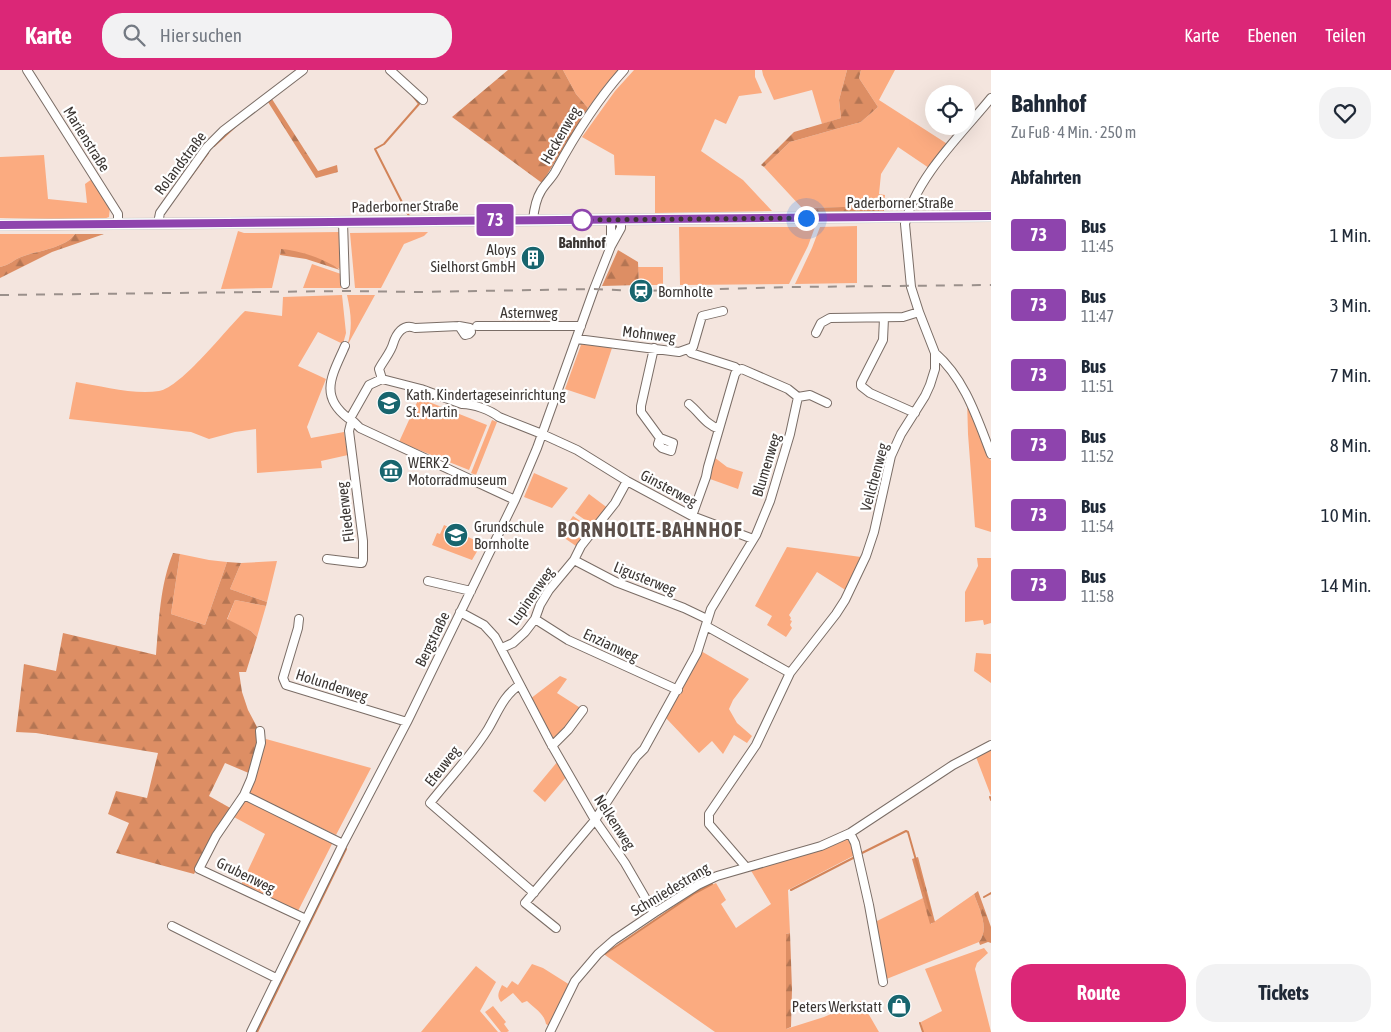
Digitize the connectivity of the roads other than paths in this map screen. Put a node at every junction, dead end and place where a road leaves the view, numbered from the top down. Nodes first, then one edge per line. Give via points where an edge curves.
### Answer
1 (27, 70) edge
2 (303, 70) edge
3 (390, 70) edge
4 (624, 70) edge
5 (991, 98) edge
6 (423, 100) dead end
7 (991, 216) edge
8 (907, 217) junction
9 (533, 220) junction
10 (616, 220) junction
11 (344, 222) junction
12 (118, 224) junction
13 (158, 224) junction
14 (0, 225) edge
15 (345, 284) dead end
16 (723, 311) dead end
17 (919, 312) junction
18 (884, 318) junction
19 (459, 326) dead end
20 (477, 326) dead end
21 (581, 326) junction
22 (816, 334) dead end
23 (577, 339) junction
24 (345, 346) dead end
25 (654, 348) junction
26 (688, 349) junction
27 (935, 353) junction
28 (738, 370) junction
29 (382, 380) junction
30 (798, 396) junction
31 (827, 403) dead end
32 (689, 404) dead end
33 (915, 413) junction
34 (351, 420) junction
35 (719, 429) junction
36 (542, 434) junction
37 (660, 438) dead end
38 (991, 454) edge
39 (627, 481) junction
40 (515, 500) junction
41 (692, 516) junction
42 (753, 540) junction
43 (328, 559) dead end
44 (574, 560) junction
45 (428, 580) dead end
46 (471, 591) junction
47 (460, 612) junction
48 (299, 619) dead end
49 (535, 619) junction
50 (706, 623) junction
51 (502, 648) junction
52 (790, 673) junction
53 (520, 685) junction
54 (678, 690) junction
55 (583, 710) dead end
56 (407, 722) junction
57 (260, 731) dead end
58 (991, 745) edge
59 (552, 746) junction
60 (244, 795) junction
61 (595, 820) junction
62 (850, 833) junction
63 (343, 844) junction
64 (746, 867) junction
65 (534, 894) junction
66 (654, 913) junction
67 (306, 919) junction
68 (172, 926) dead end
69 (556, 928) dead end
70 (276, 978) junction
71 (883, 982) dead end
72 (251, 1032) edge
73 (550, 1032) edge

1 - 12 street, Marienstraße via 118,214
2 - 13 street, Rolandstraße via 207,147 160,213
3 - 6 street
4 - 9 street, Heckenweg via 592,108 568,146 541,191
5 - 8 street via 931,170
7 - 8 main road, Paderborner Straße
8 - 10 main road, Paderborner Straße
8 - 17 street, Veilchenweg via 910,278
9 - 10 main road, Paderborner Straße
9 - 11 main road, Paderborner Straße
10 - 21 street, Bergstraße via 611,246
11 - 13 main road, Paderborner Straße
11 - 15 street
12 - 13 main road, Paderborner Straße
12 - 14 main road, Paderborner Straße
16 - 26 street, Mohnweg via 702,316 693,347
17 - 18 street
17 - 27 street, Veilchenweg
18 - 22 street via 830,318 821,322
18 - 33 street via 883,340 861,386
19 - 29 street via 412,326 400,330 379,369
20 - 21 street, Asternweg
21 - 23 street, Bergstraße
23 - 25 street, Mohnweg
23 - 36 street, Bergstraße
24 - 34 street via 329,388 335,405
25 - 26 street, Mohnweg via 679,352
25 - 37 street via 641,406 643,416
26 - 28 street via 690,353
27 - 33 street, Veilchenweg via 935,369
27 - 38 street via 962,386
28 - 30 street via 742,369
28 - 35 street
29 - 34 street via 369,385
29 - 36 street, Ginsterweg via 468,404
30 - 31 street via 810,395
30 - 42 street, Blumenweg via 770,501
32 - 35 street via 709,426
33 - 52 street, Veilchenweg via 891,456 866,556 836,614
34 - 40 street via 360,428
34 - 43 street, Fliederweg via 349,431 363,560 360,563
35 - 41 street
36 - 39 street, Ginsterweg via 577,450
36 - 40 street, Bergstraße
39 - 41 street, Ginsterweg
39 - 44 street, Lupinenweg
40 - 46 street, Bergstraße
41 - 42 street, Ginsterweg
42 - 50 street via 711,608
44 - 49 street, Lupinenweg via 549,590
44 - 50 street, Ligusterweg via 616,582 684,608
45 - 46 street
46 - 47 street, Bergstraße
47 - 51 street, Nelkenweg via 492,632
47 - 56 street, Bergstraße
48 - 56 street, Holunderweg via 283,678 286,685
49 - 51 street, Lupinenweg via 513,643
49 - 54 street, Enzianweg via 568,640
50 - 52 street via 743,648
50 - 54 street via 697,653
51 - 53 street, Nelkenweg
52 - 64 street, Veilchenweg via 756,745 709,814 709,824
53 - 59 street, Nelkenweg
53 - 65 street, Efeuweg via 499,708 488,728 430,803
54 - 61 street via 644,749
55 - 59 street
56 - 63 street, Bergstraße
57 - 60 street, Grubenweg via 261,743 252,779
58 - 62 street, Schmiedestrang via 953,765
59 - 61 street, Nelkenweg
60 - 63 street
60 - 67 street, Grubenweg via 216,836 199,869
61 - 65 street
61 - 66 street, Nelkenweg
62 - 64 street, Schmiedestrang via 821,846
62 - 71 street via 869,905
63 - 67 street, Bergstraße
64 - 66 street, Schmiedestrang via 698,885
65 - 69 street via 526,904
66 - 73 street, Schmiedestrang via 598,954 575,981
67 - 70 street, Bergstraße
68 - 70 street
70 - 72 street, Bergstraße

